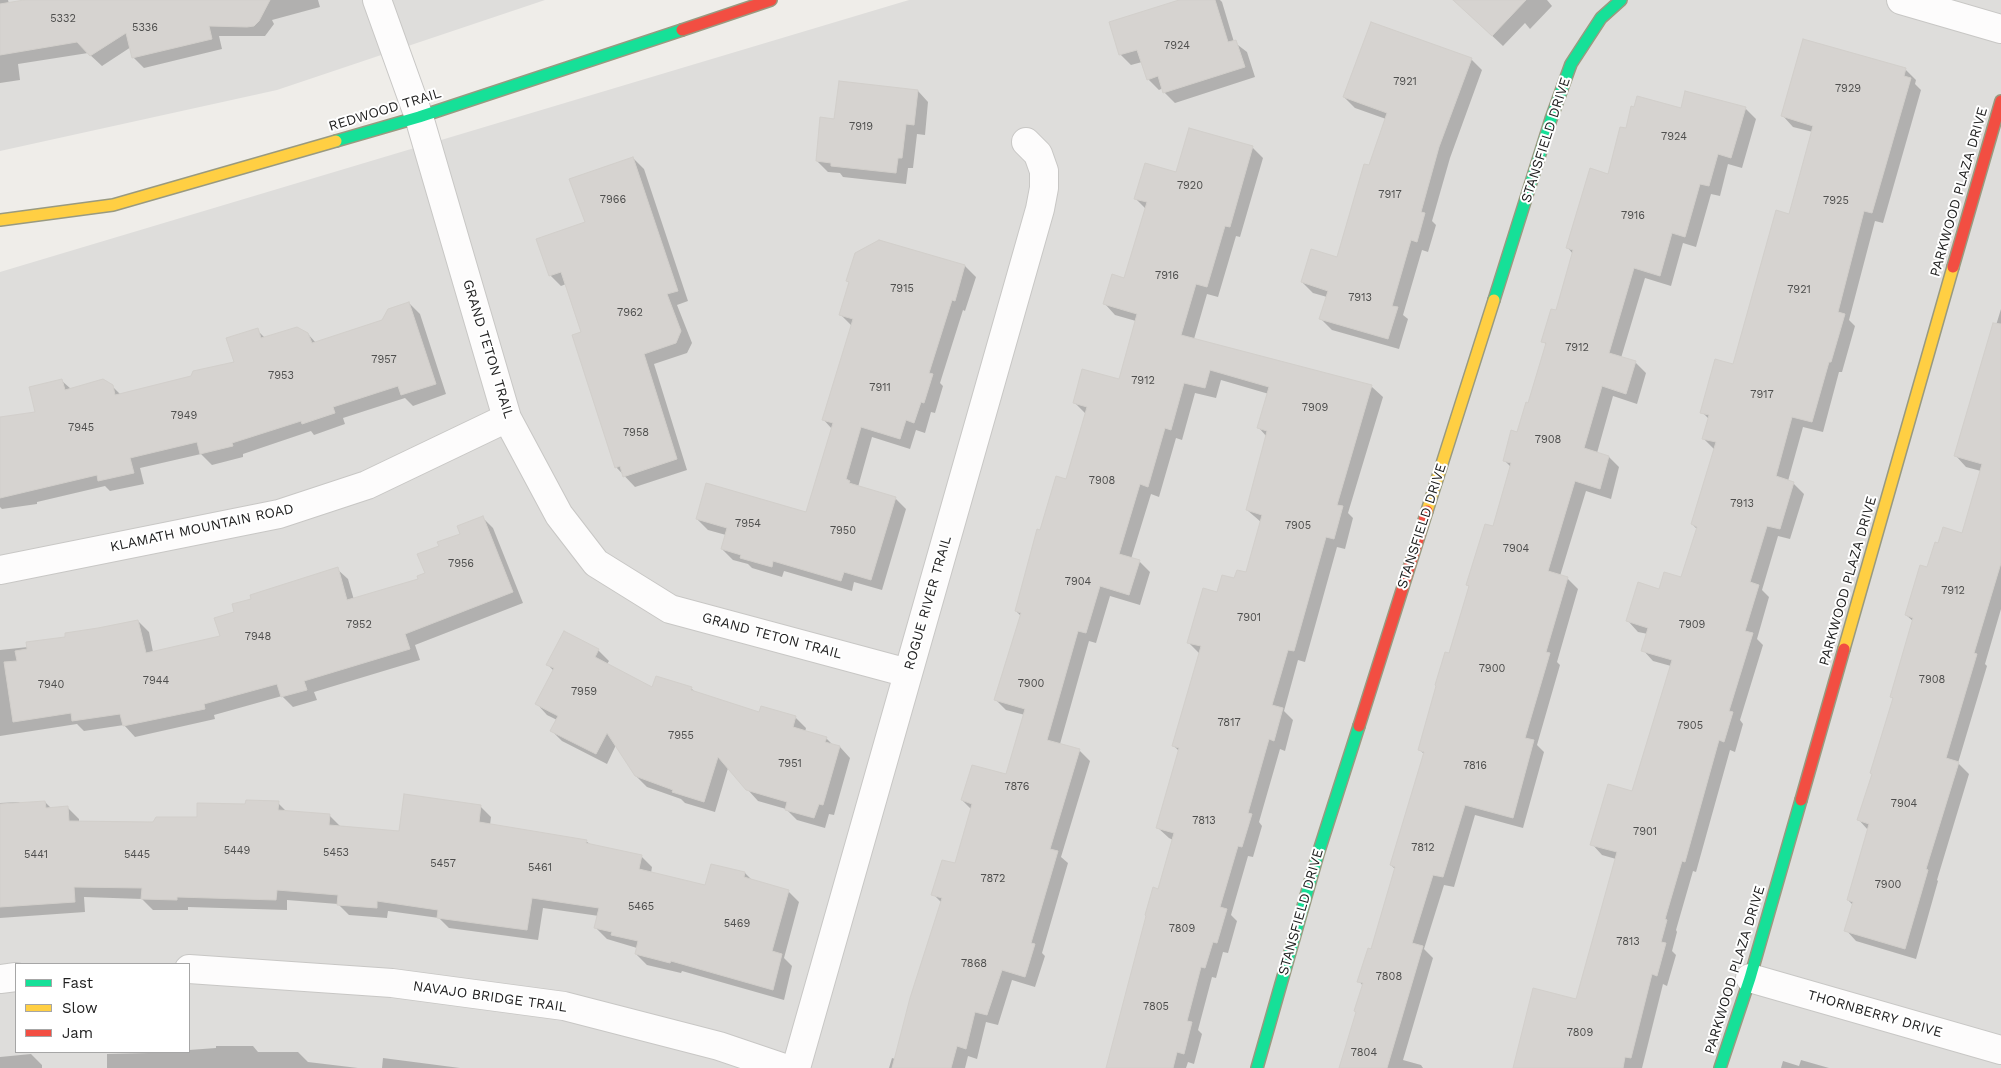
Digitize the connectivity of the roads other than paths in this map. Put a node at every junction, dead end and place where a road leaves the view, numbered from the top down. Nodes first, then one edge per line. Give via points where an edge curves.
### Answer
1 (377, 0) edge
2 (771, 0) edge
3 (1621, 0) edge
4 (1901, 0) edge
5 (2001, 29) edge
6 (2001, 101) edge
7 (419, 117) junction
8 (1026, 142) dead end
9 (0, 220) edge
10 (508, 418) junction
11 (0, 570) edge
12 (908, 673) junction
13 (190, 969) edge
14 (15, 977) edge
15 (1750, 978) junction
16 (0, 979) edge
17 (2001, 1050) edge
18 (784, 1068) edge
19 (796, 1068) edge
20 (1256, 1068) edge
21 (1720, 1068) edge

1 - 7 street, GRAND TETON TRAIL
2 - 7 street, REDWOOD TRAIL
3 - 20 street, STANSFIELD DRIVE via 1601,18 1571,64 1318,854
4 - 5 street
6 - 15 street, PARKWOOD PLAZA DRIVE
7 - 9 street, REDWOOD TRAIL via 113,205
7 - 10 street, GRAND TETON TRAIL
8 - 12 street, ROGUE RIVER TRAIL via 1038,154 1044,171 1040,209
10 - 11 street, KLAMATH MOUNTAIN ROAD via 367,485 279,514
10 - 12 street, GRAND TETON TRAIL via 559,515 596,563 670,609
12 - 19 street, ROGUE RIVER TRAIL
13 - 18 street, NAVAJO BRIDGE TRAIL via 392,983 564,1006 719,1046
14 - 16 street
15 - 17 street, THORNBERRY DRIVE
15 - 21 street, PARKWOOD PLAZA DRIVE

